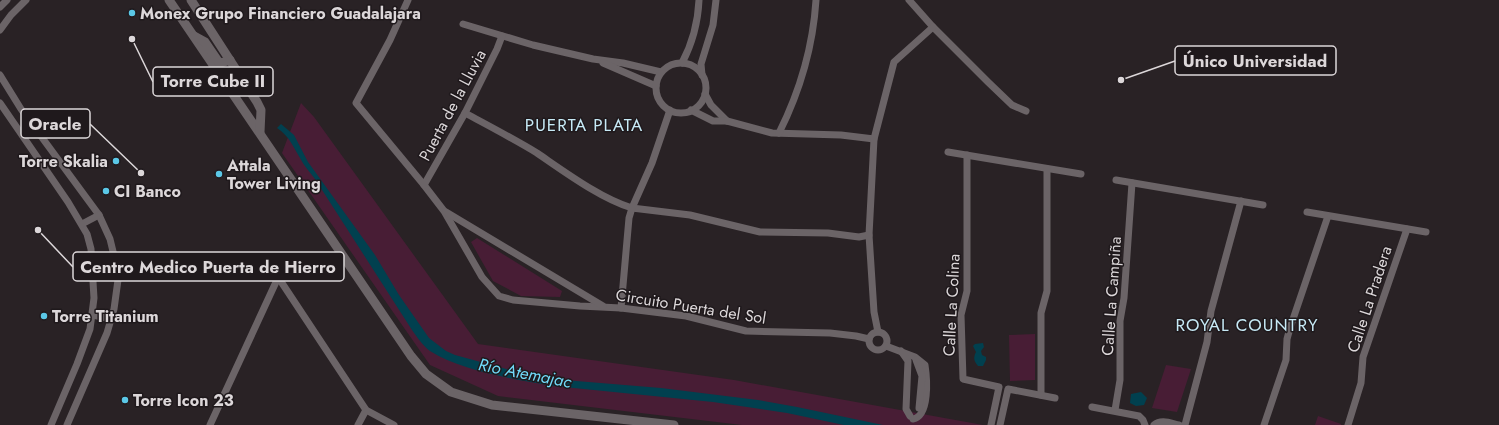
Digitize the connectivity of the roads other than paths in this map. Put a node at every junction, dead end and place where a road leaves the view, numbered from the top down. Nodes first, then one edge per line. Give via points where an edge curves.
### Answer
1 (7, 0) edge
2 (26, 0) edge
3 (169, 0) edge
4 (191, 0) edge
5 (408, 0) edge
6 (699, 0) edge
7 (716, 0) edge
8 (816, 0) edge
9 (909, 0) edge
10 (0, 7) edge
11 (462, 24) dead end
12 (933, 27) junction
13 (0, 30) edge
14 (193, 36) junction
15 (502, 36) junction
16 (593, 59) junction
17 (230, 60) junction
18 (682, 63) junction
19 (661, 72) junction
20 (0, 75) edge
21 (702, 75) junction
22 (656, 86) junction
23 (705, 94) junction
24 (0, 103) edge
25 (670, 110) junction
26 (691, 110) junction
27 (1026, 111) dead end
28 (465, 113) junction
29 (727, 121) junction
30 (260, 132) junction
31 (779, 133) junction
32 (874, 139) junction
33 (948, 152) dead end
34 (967, 155) junction
35 (1047, 169) junction
36 (1080, 174) dead end
37 (1116, 180) dead end
38 (1132, 183) junction
39 (424, 185) junction
40 (1241, 201) junction
41 (1264, 205) dead end
42 (632, 208) junction
43 (444, 211) junction
44 (1307, 212) dead end
45 (99, 215) junction
46 (1328, 216) junction
47 (82, 224) junction
48 (1407, 229) junction
49 (1426, 232) dead end
50 (869, 235) junction
51 (284, 258) dead end
52 (278, 277) junction
53 (605, 307) junction
54 (621, 308) junction
55 (93, 315) junction
56 (111, 319) junction
57 (878, 332) junction
58 (869, 339) junction
59 (886, 346) junction
60 (901, 351) junction
61 (1041, 395) junction
62 (1055, 398) dead end
63 (1092, 406) dead end
64 (366, 410) junction
65 (1115, 410) junction
66 (913, 420) edge
67 (51, 425) edge
68 (67, 425) edge
69 (210, 425) edge
70 (358, 425) edge
71 (394, 425) edge
72 (674, 425) edge
73 (991, 425) edge
74 (1000, 425) edge
75 (1145, 425) edge
76 (1154, 425) edge
77 (1179, 425) edge
78 (1185, 425) edge
79 (1264, 425) edge
80 (1348, 425) edge

1 - 10 street
2 - 13 street
3 - 14 street
4 - 17 street
5 - 39 street, Circuito Puerta del Sol via 356,103
6 - 18 street via 691,41
7 - 21 street via 713,25 701,64
8 - 31 street via 812,39 803,73
9 - 12 street
11 - 15 street
12 - 27 street via 1012,105
12 - 32 street via 894,62
14 - 17 street via 205,42 221,63
14 - 30 street
15 - 16 street
15 - 28 street, Puerta de la Lluvia
16 - 19 street
16 - 22 street
17 - 30 street via 257,102 260,110
18 - 19 street via 674,64
18 - 21 street via 697,69
19 - 22 street
20 - 45 street via 21,109
21 - 23 street
22 - 25 street via 659,100
23 - 26 street
23 - 29 street via 711,105
24 - 47 street via 58,184
25 - 26 street
25 - 42 street via 652,163
26 - 29 street via 713,121
28 - 39 street, Puerta de la Lluvia
28 - 42 street via 512,138 602,194
29 - 31 street
30 - 72 street via 411,356 426,374 451,392 492,405
31 - 32 street
32 - 50 street
33 - 34 street
34 - 35 street
34 - 73 street, Calle La Colina via 967,291 961,315 962,380 999,387
35 - 36 street
35 - 61 street via 1047,291 1041,313
37 - 38 street
38 - 40 street
38 - 65 street, Calle La Campiña via 1120,322 1120,380
39 - 43 street, Circuito Puerta del Sol
40 - 41 street
40 - 78 street via 1211,311 1207,342
42 - 50 street via 690,215 760,232
42 - 54 street
43 - 53 street, Circuito Puerta del Sol
43 - 53 street, Circuito Puerta del Sol via 482,277 499,296 513,300
44 - 46 street, Calle La Pradera
45 - 47 street
45 - 56 street via 110,239 117,268 117,289
46 - 48 street, Calle La Pradera
46 - 79 street via 1290,328 1286,360
47 - 55 street via 91,249 94,281
48 - 49 street, Calle La Pradera
48 - 80 street, Calle La Pradera via 1363,357 1361,383
50 - 57 street via 874,312
51 - 52 street
52 - 64 street
52 - 69 street
53 - 54 street, Circuito Puerta del Sol
54 - 58 street, Circuito Puerta del Sol via 686,316 746,331 830,333
55 - 56 street
55 - 67 street via 84,346
56 - 68 street
57 - 58 street via 872,334
57 - 59 street via 886,336
58 - 59 street via 874,350 882,350
59 - 60 street
60 - 66 street via 908,361 906,409
60 - 66 street via 915,357 924,365 926,395 922,413
61 - 62 street
61 - 74 street via 1008,389
63 - 65 street
64 - 70 street
64 - 71 street
65 - 75 street via 1139,416
76 - 77 street via 1162,422

